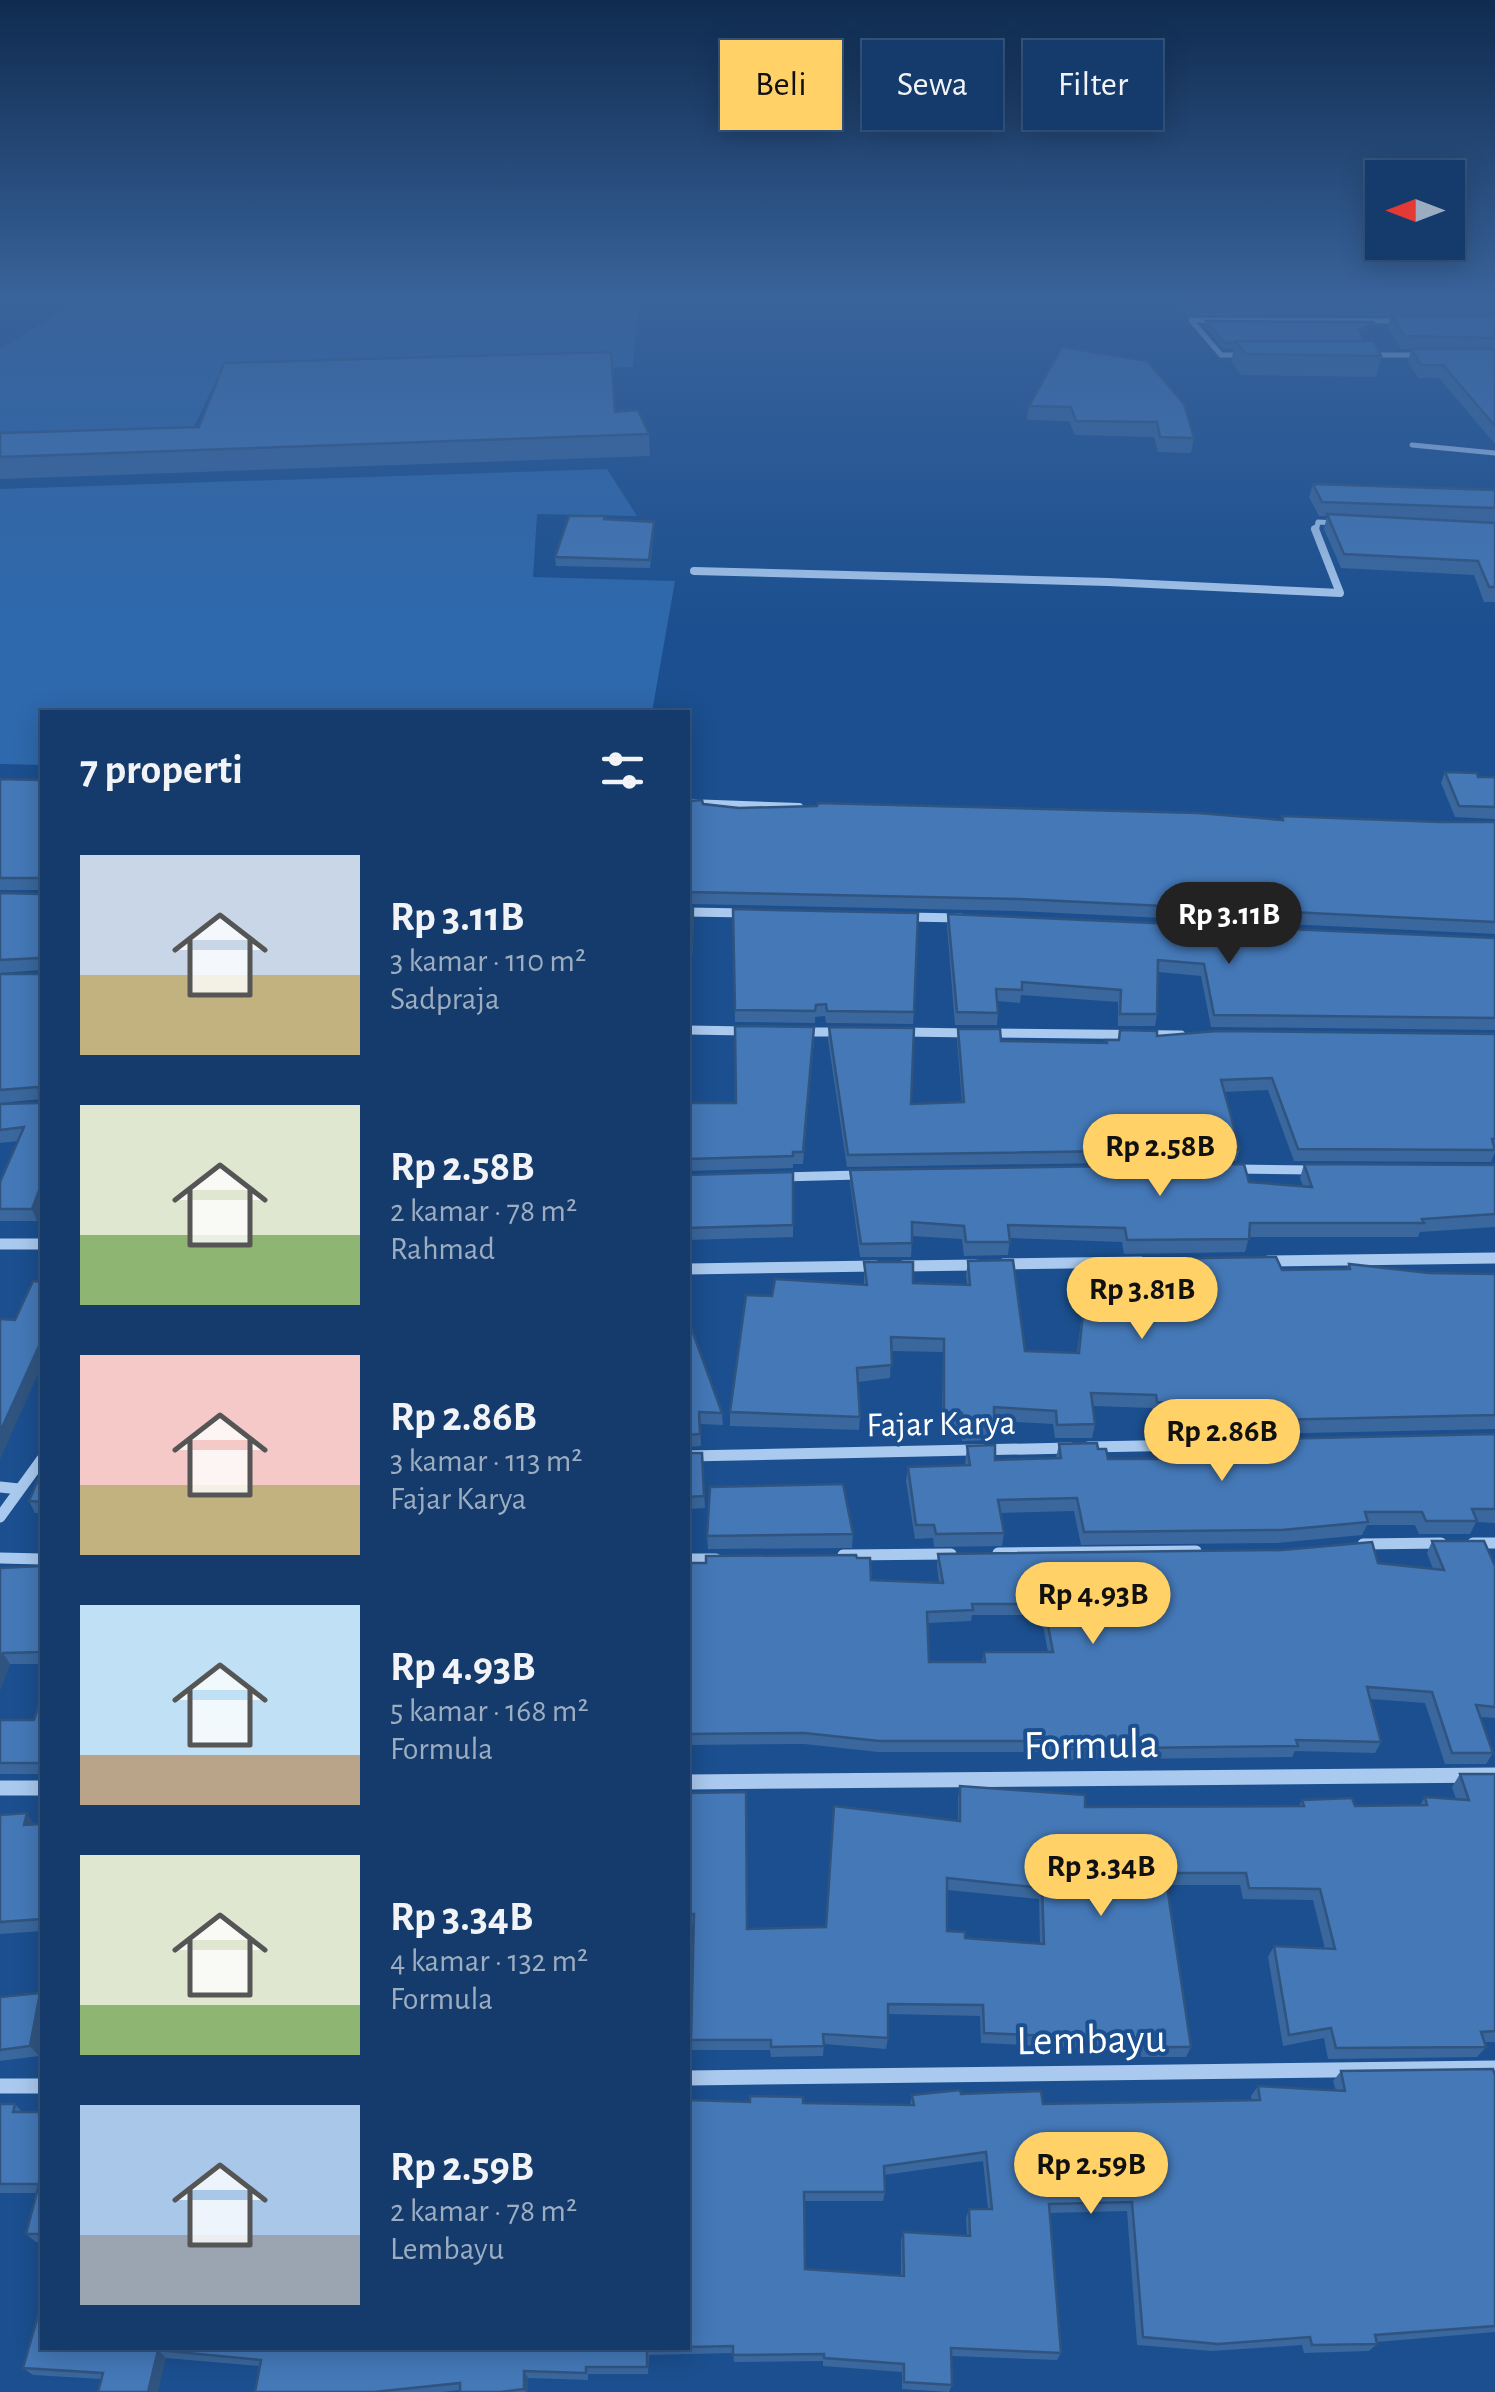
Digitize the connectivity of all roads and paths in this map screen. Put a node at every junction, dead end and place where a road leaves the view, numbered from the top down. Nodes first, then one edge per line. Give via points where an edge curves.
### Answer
1 (1412, 445) dead end
2 (1495, 453) edge
3 (1350, 523) edge
4 (694, 571) dead end
5 (690, 804) edge
6 (806, 807) edge
7 (690, 912) edge
8 (765, 914) edge
9 (902, 917) edge
10 (979, 918) edge
11 (690, 1030) edge
12 (766, 1031) edge
13 (786, 1032) edge
14 (845, 1032) edge
15 (884, 1032) edge
16 (1200, 1035) edge
17 (1227, 1169) edge
18 (1323, 1170) edge
19 (881, 1174) edge
20 (765, 1177) edge
21 (0, 1244) edge
22 (40, 1244) edge
23 (1495, 1258) edge
24 (1259, 1261) edge
25 (1160, 1262) edge
26 (690, 1268) edge
27 (1200, 1445) edge
28 (690, 1456) edge
29 (40, 1467) edge
30 (0, 1487) edge
31 (20, 1489) junction
32 (0, 1518) edge
33 (1495, 1543) edge
34 (1354, 1545) edge
35 (1208, 1551) edge
36 (989, 1553) edge
37 (970, 1554) edge
38 (835, 1555) edge
39 (0, 1558) edge
40 (40, 1559) edge
41 (732, 1559) edge
42 (690, 1560) edge
43 (1495, 1775) edge
44 (690, 1782) edge
45 (0, 1788) edge
46 (40, 1788) edge
47 (1495, 2068) edge
48 (690, 2078) edge
49 (0, 2086) edge
50 (40, 2086) edge

1 - 2 street
3 - 4 street via 1314,524 1340,593
5 - 6 street
7 - 8 street
9 - 10 street
11 - 12 street
13 - 14 street
15 - 16 street
17 - 18 street
19 - 20 street
21 - 22 street
23 - 24 street
25 - 26 street
27 - 28 street, Fajar Karya
29 - 31 street
30 - 31 street
31 - 32 street
33 - 34 street
35 - 36 street
37 - 38 street
39 - 40 street
41 - 42 street
43 - 44 street, Formula
45 - 46 street
47 - 48 street, Lembayu
49 - 50 street

